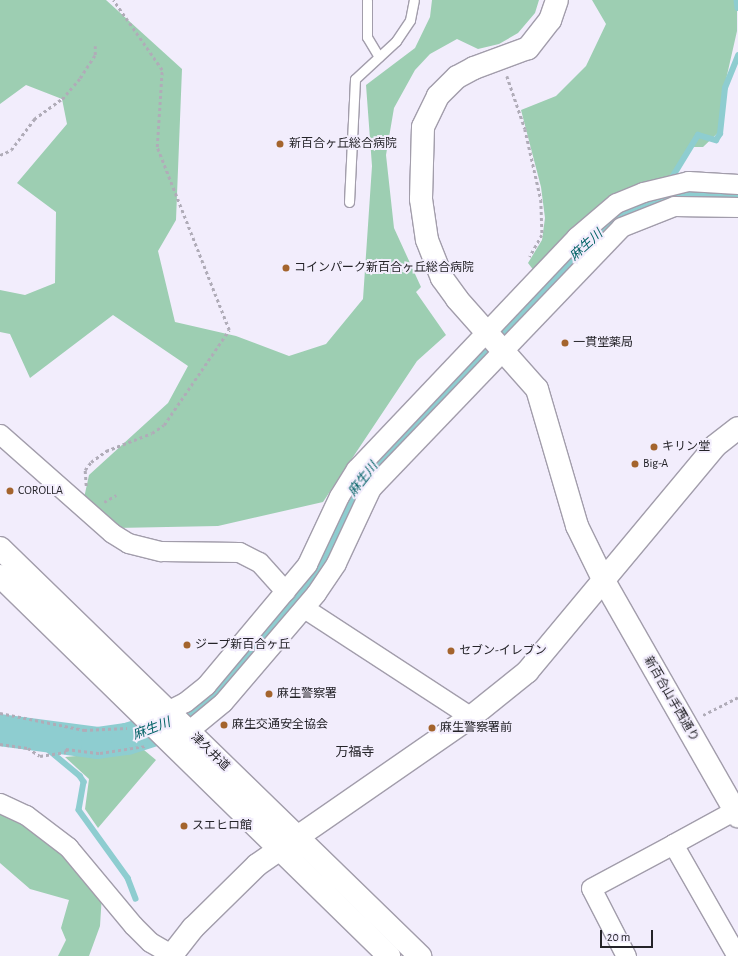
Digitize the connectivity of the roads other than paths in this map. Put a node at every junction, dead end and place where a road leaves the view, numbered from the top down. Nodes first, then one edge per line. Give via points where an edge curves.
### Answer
1 (366, 0) edge
2 (414, 0) edge
3 (558, 0) edge
4 (379, 58) junction
5 (738, 184) edge
6 (350, 202) dead end
7 (738, 207) edge
8 (494, 341) junction
9 (738, 428) edge
10 (0, 434) edge
11 (0, 548) edge
12 (0, 576) edge
13 (604, 581) junction
14 (285, 591) junction
15 (304, 608) junction
16 (281, 614) junction
17 (471, 717) junction
18 (177, 720) junction
19 (0, 803) edge
20 (736, 813) edge
21 (297, 836) junction
22 (673, 844) junction
23 (278, 849) junction
24 (173, 956) edge
25 (388, 956) edge
26 (420, 956) edge
27 (626, 956) edge
28 (737, 956) edge

1 - 4 lane via 367,36
2 - 4 lane via 410,20
3 - 8 street, 新百合山手西通り via 541,35 528,48 463,74 438,96 423,127 421,163 427,240 442,278
4 - 6 lane via 355,79
5 - 8 street via 688,181 643,192 616,203 576,237
7 - 8 street via 674,206 621,227
8 - 13 street, 新百合山手西通り via 538,389 577,526
8 - 14 street via 356,469 339,496 318,546
8 - 15 street via 371,488 336,563
9 - 13 street via 710,451 639,533
10 - 14 street via 112,533 147,548 238,552 259,562
11 - 18 street, 津久井道
12 - 23 street, 津久井道 via 149,733
13 - 17 street via 527,672
13 - 20 street, 新百合山手西通り
14 - 16 street
15 - 16 street
15 - 17 street
16 - 18 street via 185,702
16 - 18 street via 223,702
17 - 21 street
18 - 21 street, 津久井道
19 - 24 street via 26,815 68,847 133,925
20 - 22 street
21 - 23 street
21 - 26 street, 津久井道
22 - 27 street via 592,888
22 - 28 street
23 - 24 street via 257,865 193,928
23 - 25 street, 津久井道

